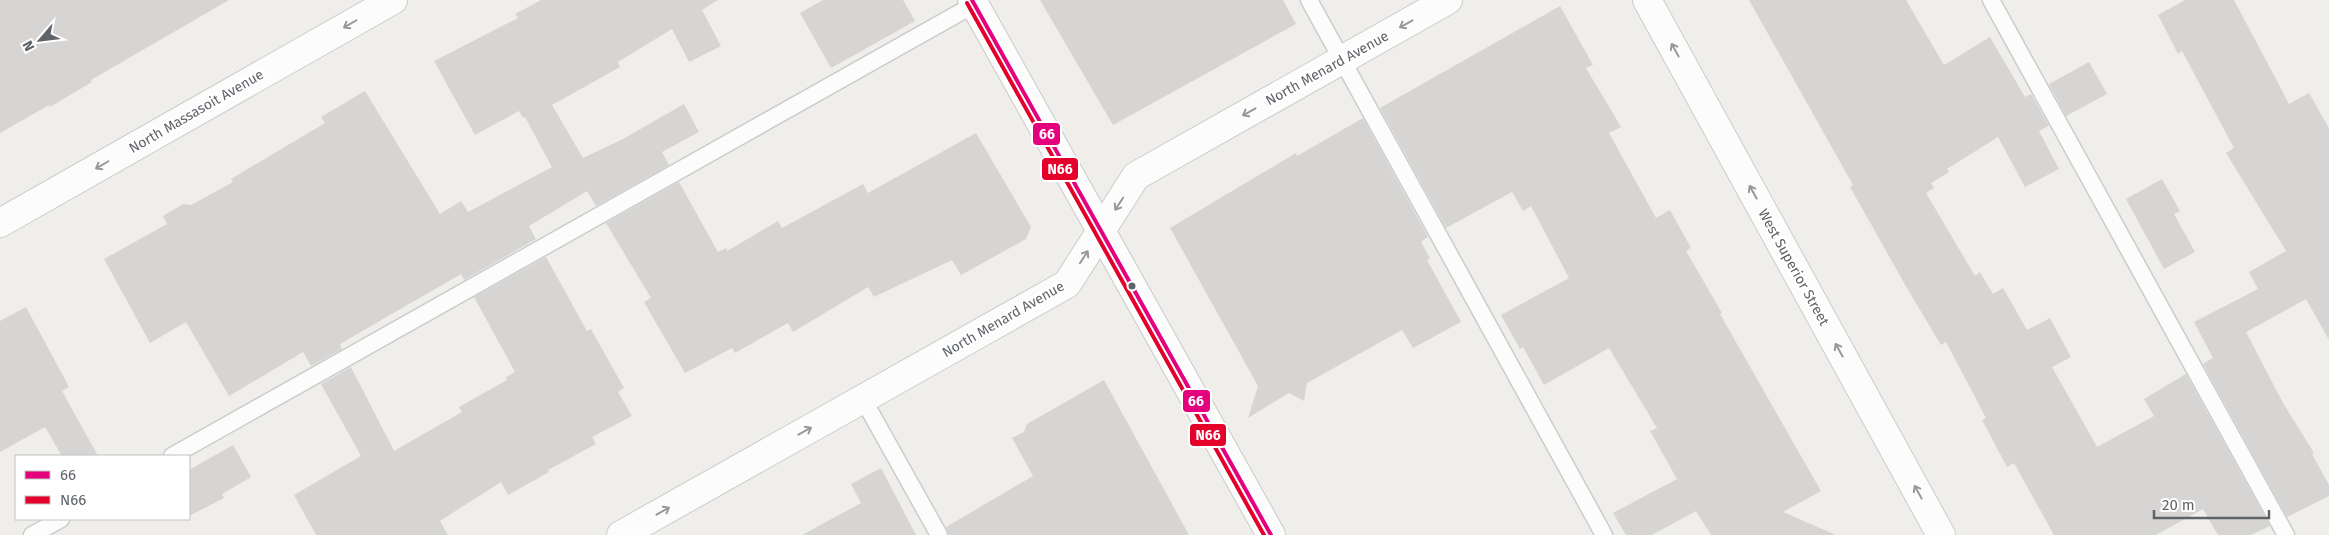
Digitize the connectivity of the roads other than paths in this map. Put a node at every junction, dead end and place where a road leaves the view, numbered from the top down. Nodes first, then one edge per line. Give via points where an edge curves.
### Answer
1 (392, 0) edge
2 (1309, 0) edge
3 (1448, 0) edge
4 (1648, 0) edge
5 (1991, 0) edge
6 (974, 2) edge
7 (1342, 60) junction
8 (0, 222) edge
9 (1101, 231) junction
10 (863, 399) junction
11 (174, 455) edge
12 (59, 520) edge
13 (32, 535) edge
14 (620, 535) edge
15 (939, 535) edge
16 (1270, 535) edge
17 (1604, 535) edge
18 (1941, 535) edge
19 (2286, 535) edge

1 -> 8 street, North Massasoit Avenue
2 - 7 lane
3 -> 7 street, North Menard Avenue
18 -> 4 street, West Superior Street
5 - 19 lane
6 - 9 street
6 - 11 lane
7 -> 9 street, North Menard Avenue via 1136,176
7 - 17 lane
10 -> 9 street, North Menard Avenue via 1067,284
9 - 16 street
14 -> 10 street, North Menard Avenue
10 - 15 lane
12 - 13 lane

